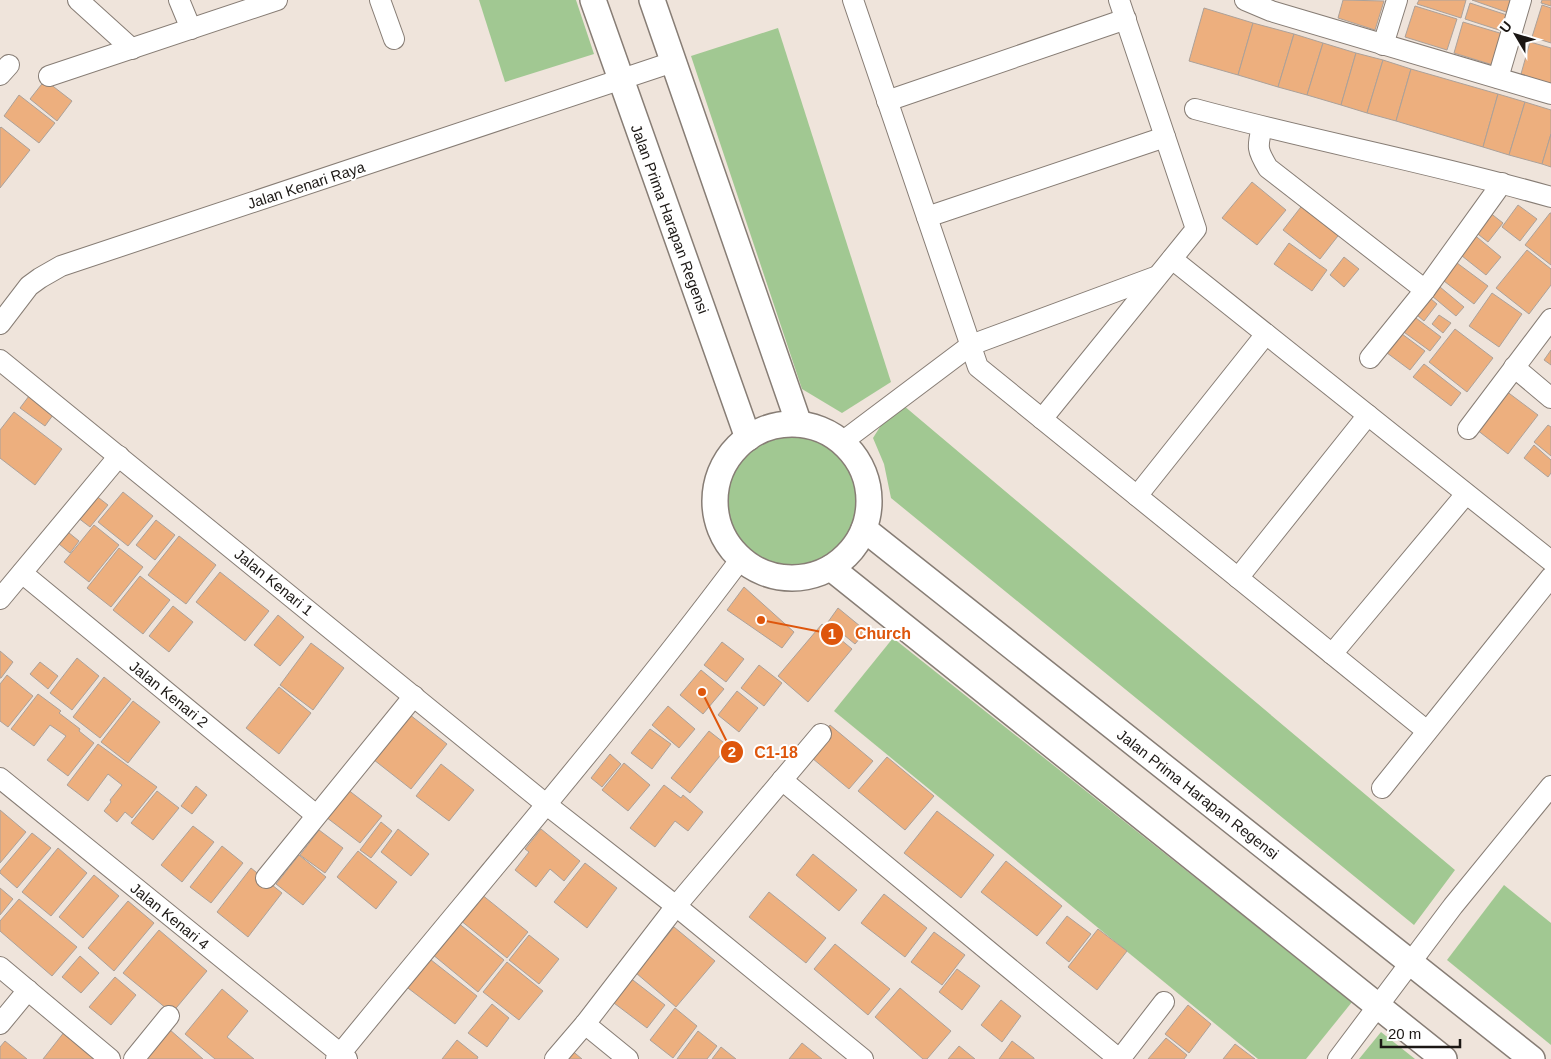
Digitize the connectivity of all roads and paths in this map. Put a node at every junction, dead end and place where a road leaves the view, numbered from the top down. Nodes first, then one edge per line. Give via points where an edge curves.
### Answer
1 (78, 0) edge
2 (179, 0) edge
3 (277, 0) edge
4 (380, 0) edge
5 (593, 0) edge
6 (652, 0) edge
7 (853, 0) edge
8 (1119, 0) edge
9 (1245, 0) edge
10 (1397, 0) edge
11 (1521, 0) edge
12 (1273, 6) edge
13 (1126, 19) junction
14 (191, 29) junction
15 (394, 39) dead end
16 (1383, 45) junction
17 (132, 49) junction
18 (667, 64) junction
19 (49, 76) dead end
20 (626, 78) junction
21 (1498, 78) junction
22 (1551, 94) edge
23 (887, 101) junction
24 (1195, 109) dead end
25 (1262, 127) junction
26 (1165, 137) junction
27 (1502, 183) junction
28 (1551, 197) edge
29 (927, 217) junction
30 (1172, 258) junction
31 (1157, 277) junction
32 (1425, 290) junction
33 (1551, 319) edge
34 (0, 324) edge
35 (1266, 334) junction
36 (970, 345) junction
37 (1370, 358) dead end
38 (0, 360) edge
39 (1514, 367) junction
40 (1551, 398) edge
41 (1368, 415) junction
42 (1042, 418) junction
43 (799, 424) junction
44 (1468, 429) dead end
45 (748, 438) junction
46 (842, 442) junction
47 (119, 456) junction
48 (1466, 494) junction
49 (1137, 496) junction
50 (864, 528) junction
51 (740, 560) junction
52 (1551, 562) edge
53 (831, 568) junction
54 (22, 573) junction
55 (1551, 577) edge
56 (1238, 578) junction
57 (0, 599) edge
58 (1332, 654) junction
59 (414, 696) junction
60 (1427, 731) junction
61 (821, 734) dead end
62 (0, 778) edge
63 (782, 780) junction
64 (1551, 786) edge
65 (1382, 788) dead end
66 (547, 805) junction
67 (316, 815) junction
68 (266, 878) dead end
69 (676, 906) junction
70 (0, 967) edge
71 (1407, 968) junction
72 (28, 990) junction
73 (1164, 1002) dead end
74 (1381, 1003) junction
75 (169, 1016) dead end
76 (0, 1024) edge
77 (585, 1024) junction
78 (341, 1057) edge
79 (110, 1059) edge
80 (134, 1059) edge
81 (555, 1059) edge
82 (628, 1059) edge
83 (863, 1059) edge
84 (1119, 1059) edge
85 (1338, 1059) edge
86 (1444, 1059) edge
87 (1532, 1059) edge

1 - 17 street
2 - 14 street
3 - 14 street
4 - 15 street
5 - 20 street, Jalan Prima Harapan Regensi
6 - 18 street
7 - 23 street
8 - 13 street
9 - 12 street
10 - 16 street
11 - 21 street
12 - 16 street
13 - 23 street
13 - 26 street
14 - 17 street
16 - 21 street
17 - 19 street
18 - 20 street, Jalan Kenari Raya
18 - 43 street
20 - 34 street, Jalan Kenari Raya via 61,266 30,286
20 - 45 street, Jalan Prima Harapan Regensi
21 - 22 street
23 - 29 street
24 - 25 street
25 - 27 street
25 - 32 street via 1258,144 1268,168
26 - 29 street
26 - 30 street via 1196,229
27 - 28 street
27 - 32 street
29 - 36 street
30 - 31 street
30 - 35 street
31 - 36 street
31 - 42 street
32 - 37 street
33 - 39 street
35 - 41 street
35 - 49 street
36 - 42 street via 978,367
36 - 46 street
38 - 47 street, Jalan Kenari 1
39 - 40 street
39 - 44 street
41 - 48 street
41 - 56 street
42 - 49 street
43 - 45 street via 772,427
43 - 46 street via 822,430
45 - 51 street via 726,464 719,479 715,504 729,550
46 - 50 street via 858,460 867,482 869,506
47 - 54 street
47 - 59 street, Jalan Kenari 1
48 - 52 street
48 - 58 street
49 - 56 street
50 - 53 street via 851,551
50 - 71 street, Jalan Prima Harapan Regensi
51 - 53 street via 761,572 791,578 812,576
51 - 66 street
53 - 74 street
54 - 57 street
54 - 67 street, Jalan Kenari 2
55 - 60 street
56 - 58 street
58 - 60 street
59 - 66 street, Jalan Kenari 1
59 - 67 street
60 - 65 street
61 - 63 street
62 - 78 street, Jalan Kenari 4
63 - 69 street
63 - 84 street
64 - 71 street
66 - 69 street, Jalan Kenari 1
66 - 78 street
67 - 68 street
69 - 77 street
69 - 83 street, Jalan Kenari 1
70 - 72 street
71 - 74 street
71 - 87 street, Jalan Prima Harapan Regensi
72 - 76 street
72 - 79 street
73 - 84 street
74 - 85 street
74 - 86 street
75 - 80 street
77 - 81 street
77 - 82 street

